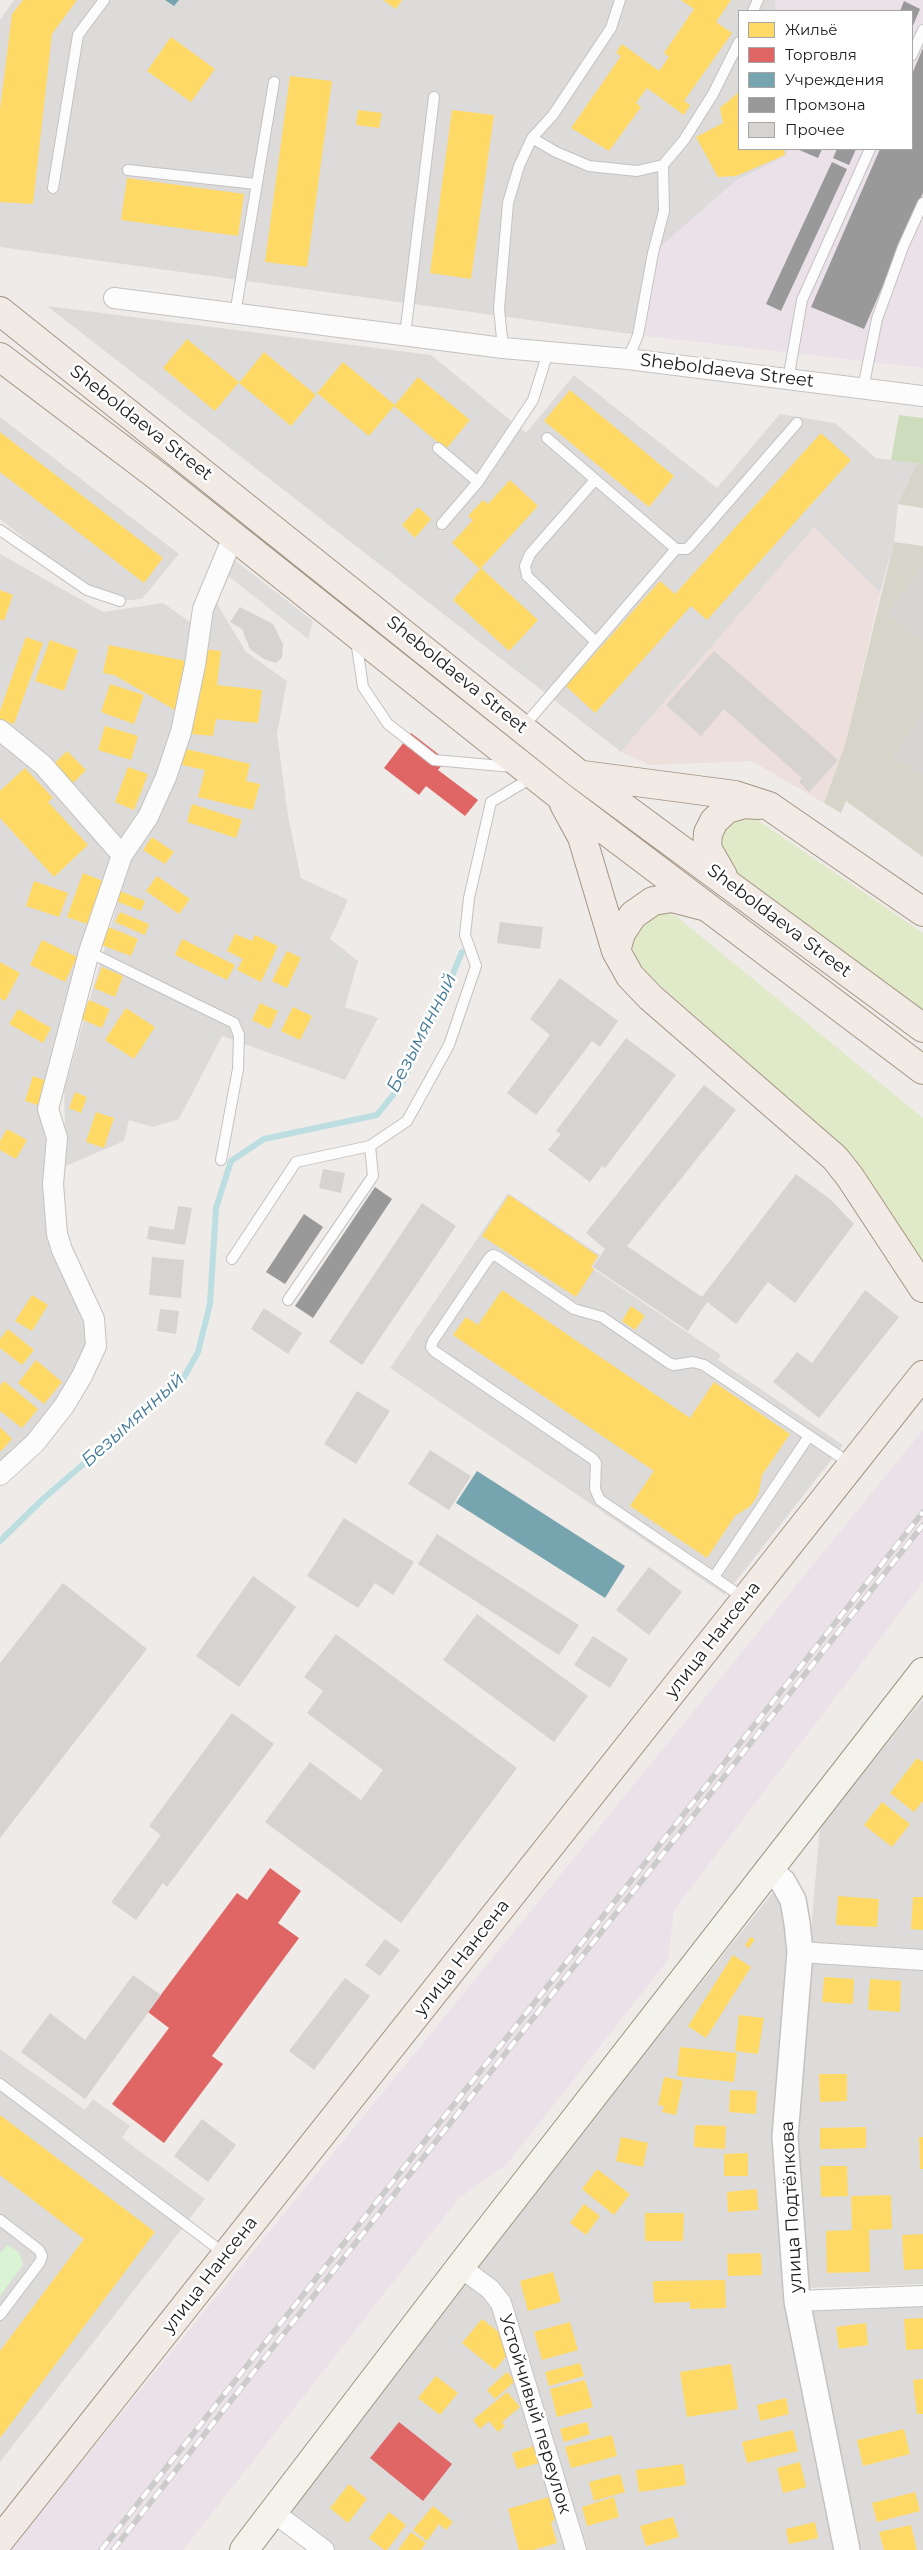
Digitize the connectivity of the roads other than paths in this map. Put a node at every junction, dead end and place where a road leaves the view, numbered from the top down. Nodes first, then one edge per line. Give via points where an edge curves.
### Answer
1 (104, 0) edge
2 (620, 0) edge
3 (923, 30) edge
4 (738, 44) edge
5 (913, 53) edge
6 (274, 82) dead end
7 (434, 97) dead end
8 (532, 138) junction
9 (870, 150) edge
10 (663, 165) junction
11 (128, 170) dead end
12 (256, 184) junction
13 (52, 188) dead end
14 (923, 203) edge
15 (114, 298) dead end
16 (0, 311) edge
17 (235, 314) junction
18 (405, 335) junction
19 (503, 348) junction
20 (548, 352) junction
21 (0, 357) edge
22 (628, 359) junction
23 (788, 380) junction
24 (863, 388) junction
25 (923, 396) edge
26 (796, 423) dead end
27 (547, 438) dead end
28 (438, 448) dead end
29 (595, 480) junction
30 (478, 482) junction
31 (442, 524) dead end
32 (0, 530) edge
33 (233, 537) junction
34 (676, 549) junction
35 (120, 601) dead end
36 (355, 634) junction
37 (596, 642) junction
38 (523, 727) junction
39 (0, 730) edge
40 (529, 772) junction
41 (580, 774) junction
42 (560, 796) junction
43 (769, 806) junction
44 (122, 854) junction
45 (728, 883) junction
46 (709, 908) junction
47 (923, 912) edge
48 (616, 951) junction
49 (89, 952) junction
50 (923, 1028) edge
51 (923, 1070) edge
52 (370, 1146) junction
53 (221, 1160) dead end
54 (232, 1259) dead end
55 (923, 1288) edge
56 (288, 1300) dead end
57 (923, 1375) edge
58 (809, 1436) junction
59 (852, 1465) junction
60 (0, 1475) edge
61 (714, 1577) junction
62 (746, 1599) junction
63 (923, 1672) edge
64 (768, 1869) junction
65 (800, 1952) junction
66 (923, 1960) edge
67 (0, 2084) edge
68 (0, 2220) edge
69 (226, 2255) junction
70 (460, 2267) junction
71 (923, 2296) edge
72 (797, 2301) junction
73 (0, 2315) edge
74 (273, 2512) junction
75 (0, 2540) edge
76 (244, 2550) edge
77 (324, 2550) edge
78 (576, 2550) edge
79 (848, 2550) edge

1 - 13 lane via 78,35
2 - 8 lane via 611,28 553,115
3 - 5 lane
4 - 10 lane via 713,94 684,140
6 - 12 lane
7 - 18 lane
8 - 10 lane via 589,166 637,171
8 - 19 lane via 519,166 508,204 499,309
9 - 23 lane via 802,300
10 - 22 lane via 664,211 638,335
11 - 12 lane
12 - 17 lane
14 - 24 lane via 903,247 877,320
15 - 17 street, Sheboldaeva Street
16 - 38 main road, Sheboldaeva Street
17 - 18 street, Sheboldaeva Street
18 - 19 street, Sheboldaeva Street
19 - 20 street, Sheboldaeva Street
20 - 22 street, Sheboldaeva Street
20 - 30 lane via 533,400
21 - 33 main road, Sheboldaeva Street
22 - 23 street, Sheboldaeva Street
23 - 24 street, Sheboldaeva Street
24 - 25 street, Sheboldaeva Street
26 - 34 lane via 689,547 686,550
27 - 29 lane
28 - 30 lane
29 - 34 lane
29 - 37 lane via 530,554 524,566 527,576
30 - 31 lane
32 - 35 lane via 87,590
33 - 36 main road, Sheboldaeva Street
33 - 44 street via 203,609 181,732 166,777 148,817
34 - 37 lane
36 - 40 main road, Sheboldaeva Street
36 - 40 lane via 363,687 388,724 434,760
37 - 38 lane
38 - 41 main road, Sheboldaeva Street
39 - 44 street via 43,765
40 - 42 main road, Sheboldaeva Street
40 - 52 lane via 491,802 469,898 465,935 476,966 449,1044 407,1121
41 - 43 main road via 734,795
41 - 45 main road, Sheboldaeva Street
42 - 46 main road, Sheboldaeva Street
42 - 48 main road via 582,837
43 - 45 main road via 744,804 727,809 714,821 708,833 707,848
43 - 47 main road
44 - 49 street
45 - 50 main road, Sheboldaeva Street
46 - 48 main road via 672,898 653,901 633,915 621,933
46 - 51 main road, Sheboldaeva Street
48 - 55 main road via 630,976 650,997 835,1158
49 - 53 lane via 234,1023 239,1035 238,1070
49 - 60 street via 48,1109 57,1138 53,1184 58,1234 62,1250 94,1319 96,1346 64,1406 35,1442
52 - 54 lane via 296,1162
52 - 56 lane via 372,1176
57 - 59 main road, улица Нансена
58 - 59 lane
58 - 61 lane
58 - 61 lane via 704,1364 674,1365 602,1317 574,1309 498,1257 493,1255 483,1266 433,1341 431,1347 434,1352 593,1459 596,1463 595,1489 600,1500
59 - 62 main road, улица Нансена
61 - 62 lane
62 - 69 main road, улица Нансена
63 - 64 main road
64 - 65 street, улица Подтёлкова via 783,1882 793,1900
64 - 70 main road
65 - 66 street
65 - 72 street, улица Подтёлкова via 785,2137
67 - 69 lane
68 - 73 lane via 39,2250 42,2256
69 - 75 main road, улица Нансена
70 - 74 main road
70 - 78 street, Устойчивый переулок via 490,2289 501,2303
71 - 72 street
72 - 79 street, улица Подтёлкова
74 - 76 main road
74 - 77 street

